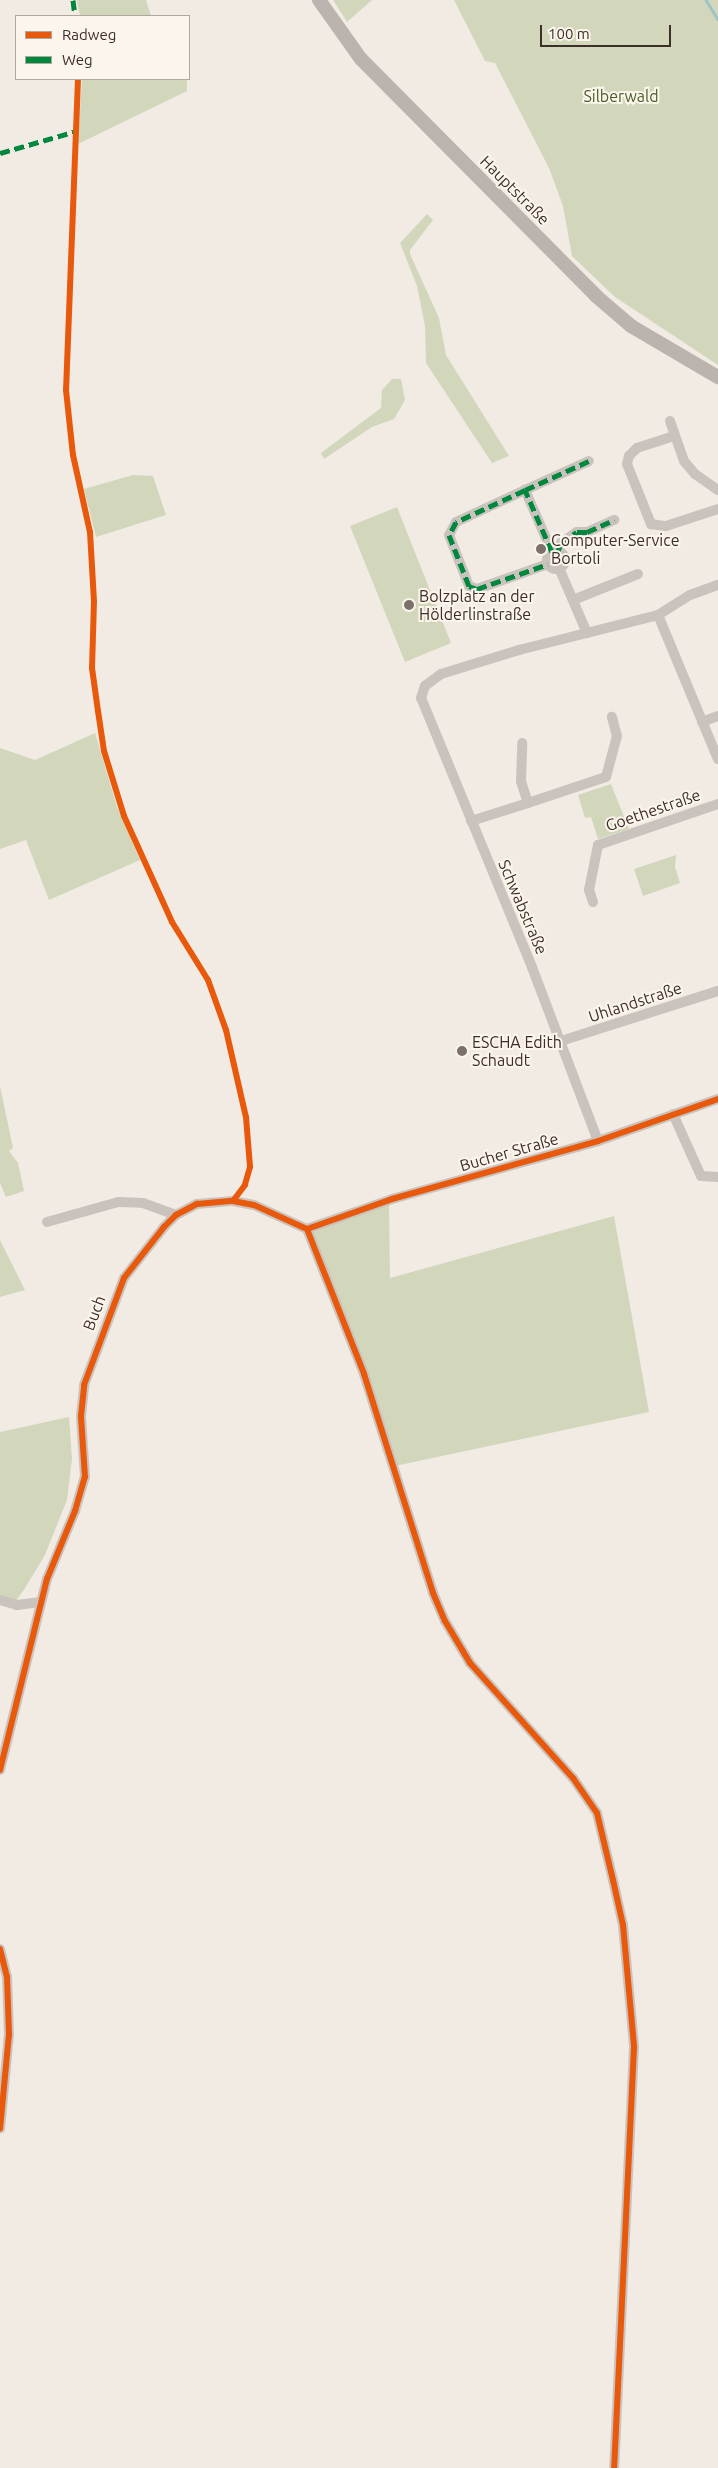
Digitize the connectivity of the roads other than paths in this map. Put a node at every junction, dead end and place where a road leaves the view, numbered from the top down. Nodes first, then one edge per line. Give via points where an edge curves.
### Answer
1 (319, 0) edge
2 (716, 375) edge
3 (670, 421) dead end
4 (674, 436) junction
5 (589, 461) dead end
6 (525, 490) junction
7 (718, 490) edge
8 (718, 509) edge
9 (614, 520) dead end
10 (555, 552) junction
11 (548, 564) junction
12 (559, 568) junction
13 (638, 574) dead end
14 (718, 585) edge
15 (573, 600) junction
16 (658, 615) junction
17 (587, 633) junction
18 (718, 716) edge
19 (612, 717) dead end
20 (702, 722) junction
21 (522, 743) dead end
22 (718, 759) edge
23 (528, 803) junction
24 (718, 804) edge
25 (471, 821) junction
26 (593, 902) dead end
27 (718, 990) edge
28 (561, 1041) junction
29 (718, 1099) edge
30 (673, 1114) junction
31 (598, 1141) junction
32 (718, 1177) edge
33 (176, 1215) junction
34 (47, 1222) dead end
35 (308, 1229) junction
36 (0, 1600) edge
37 (41, 1602) junction
38 (0, 1770) edge
39 (0, 1949) edge
40 (0, 2129) edge
41 (614, 2468) edge

1 - 2 main road, Hauptstraße via 361,58 596,296 631,326
3 - 4 street
4 - 7 street via 684,461 695,474
4 - 8 street via 637,448 629,456 628,464 651,524 666,526
5 - 6 street
6 - 10 street
6 - 11 street via 456,522 448,535 469,586 477,589
9 - 10 street via 587,532 577,532 561,543
10 - 11 street
10 - 12 street via 565,559
11 - 12 street
12 - 15 street
13 - 15 street
14 - 16 street via 690,595
15 - 17 street
16 - 17 street
16 - 20 street
17 - 25 street, Schwabstraße via 441,674 425,686 421,698
18 - 20 street
19 - 23 street via 617,736 606,777
20 - 22 street
21 - 23 street via 521,781
23 - 25 street
24 - 26 street, Goethestraße via 598,844 589,890
25 - 28 street, Schwabstraße
27 - 28 street, Uhlandstraße
28 - 31 street, Schwabstraße
29 - 30 street, Bucher Straße
30 - 31 street, Bucher Straße
30 - 32 street via 701,1176
31 - 35 street, Bucher Straße via 392,1199
33 - 34 street via 143,1203 118,1202
33 - 35 street, Buch via 197,1204 233,1201 269,1210
33 - 37 street, Buch via 124,1278 89,1366 81,1416 85,1477
35 - 41 street via 364,1374 433,1593 446,1621 470,1663 573,1778 596,1813 614,1880 623,1925 634,2046
36 - 37 street via 16,1605
37 - 38 street, Buch
39 - 40 street via 7,1977 9,2034

